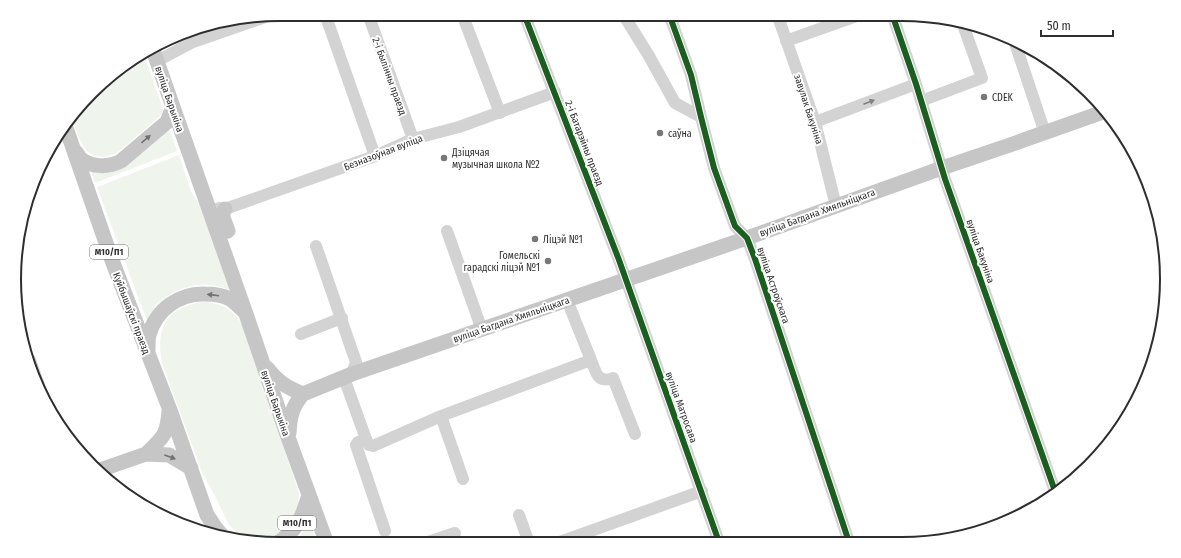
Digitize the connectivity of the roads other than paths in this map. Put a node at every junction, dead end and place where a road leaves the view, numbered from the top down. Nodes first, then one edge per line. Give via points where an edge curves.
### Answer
1 (328, 21) edge
2 (371, 21) edge
3 (465, 21) edge
4 (527, 21) edge
5 (627, 21) edge
6 (672, 21) edge
7 (779, 21) edge
8 (842, 21) edge
9 (894, 21) edge
10 (248, 23) edge
11 (964, 29) edge
12 (786, 41) junction
13 (1017, 48) edge
14 (155, 55) edge
15 (916, 84) junction
16 (555, 92) junction
17 (921, 100) junction
18 (173, 107) junction
19 (500, 113) junction
20 (1100, 114) edge
21 (700, 117) junction
22 (815, 122) junction
23 (67, 132) edge
24 (1045, 133) junction
25 (413, 139) junction
26 (73, 149) junction
27 (375, 156) junction
28 (942, 168) junction
29 (836, 206) junction
30 (218, 210) junction
31 (447, 231) dead end
32 (747, 238) junction
33 (316, 246) dead end
34 (626, 279) junction
35 (567, 300) junction
36 (246, 314) junction
37 (342, 318) junction
38 (482, 330) junction
39 (301, 334) dead end
40 (148, 355) junction
41 (591, 360) junction
42 (262, 362) junction
43 (348, 376) junction
44 (303, 394) junction
45 (170, 410) junction
46 (441, 416) junction
47 (635, 434) dead end
48 (366, 439) junction
49 (289, 440) junction
50 (146, 454) junction
51 (104, 468) edge
52 (191, 468) junction
53 (463, 479) dead end
54 (1054, 488) edge
55 (702, 491) junction
56 (309, 495) junction
57 (519, 514) dead end
58 (208, 515) junction
59 (211, 528) edge
60 (217, 529) edge
61 (385, 531) dead end
62 (455, 533) dead end
63 (286, 537) edge
64 (324, 537) edge
65 (444, 537) edge
66 (527, 537) edge
67 (574, 537) edge
68 (717, 537) edge
69 (847, 537) edge

1 - 27 street
2 - 25 street, 2-і Былінны праезд
3 - 19 street
4 - 16 street, 2-і Батарэйны праезд
5 - 21 street via 675,103
6 - 21 street, вуліца Астроўскага via 691,75
7 - 12 street, завулак Бакуніна
8 - 12 street
9 - 15 street, вуліца Бакуніна
10 - 14 street
11 - 17 street via 982,78
12 - 22 street, завулак Бакуніна
13 - 24 street
14 - 18 main road, вуліца Барыкіна / М10/П1
15 - 17 street, вуліца Бакуніна
22 -> 15 street
16 - 19 street, Безназоўная вуліца
16 - 34 street, 2-і Батарэйны праезд
17 - 28 street, вуліца Бакуніна
26 -> 18 main road, М10/П1 via 88,163 103,166 116,164 166,122
18 - 30 main road, вуліца Барыкіна / М10/П1
19 - 25 street, Безназоўная вуліца via 460,128
20 - 24 main road, вуліца Багдана Хмяльніцкага
21 - 32 street, вуліца Астроўскага via 714,168 735,226
22 - 29 street, завулак Бакуніна
23 - 26 main road, Куйбышаўскі праезд / М10/П1
24 - 28 main road, вуліца Багдана Хмяльніцкага
25 - 27 street, Безназоўная вуліца
26 - 40 main road, Куйбышаўскі праезд / М10/П1
27 - 30 street, Безназоўная вуліца
28 - 29 main road, вуліца Багдана Хмяльніцкага
28 - 54 street, вуліца Бакуніна
29 - 32 main road, вуліца Багдана Хмяльніцкага
30 - 36 main road, вуліца Барыкіна / М10/П1 via 228,261
31 - 38 street
32 - 34 main road, вуліца Багдана Хмяльніцкага
32 - 69 street, вуліца Астроўскага
33 - 37 street
34 - 35 main road, вуліца Багдана Хмяльніцкага
34 - 55 street, вуліца Матросава
35 - 38 main road, вуліца Багдана Хмяльніцкага
35 - 41 street
36 -> 40 main road, М10/П1 via 230,299 216,294 187,295 168,305 152,325
36 - 42 main road, вуліца Барыкіна / М10/П1
37 - 39 street
37 - 43 street via 356,362
38 - 43 main road, вуліца Багдана Хмяльніцкага
40 - 45 main road, Куйбышаўскі праезд / М10/П1
41 - 46 street
41 - 47 street via 598,377 603,380 614,378
42 - 44 main road via 274,377
42 - 49 main road, вуліца Барыкіна / М10/П1
43 - 44 main road, вуліца Багдана Хмяльніцкага
43 - 48 street
44 - 49 main road via 291,412
45 - 50 main road via 168,427 163,438
45 - 52 main road, М10/П1
46 - 48 street via 374,446
46 - 53 street
48 - 61 street via 356,445
49 - 56 main road, вуліца Барыкіна / М10/П1
50 - 51 main road
50 -> 52 main road via 169,455
52 - 58 main road, М10/П1
55 - 67 street
55 - 68 street, вуліца Матросава
56 - 63 main road, М10/П1 via 296,526
56 - 64 main road, вуліца Барыкіна / М10/П1
57 - 66 street
58 - 59 street
58 - 60 main road, М10/П1
62 - 65 street

